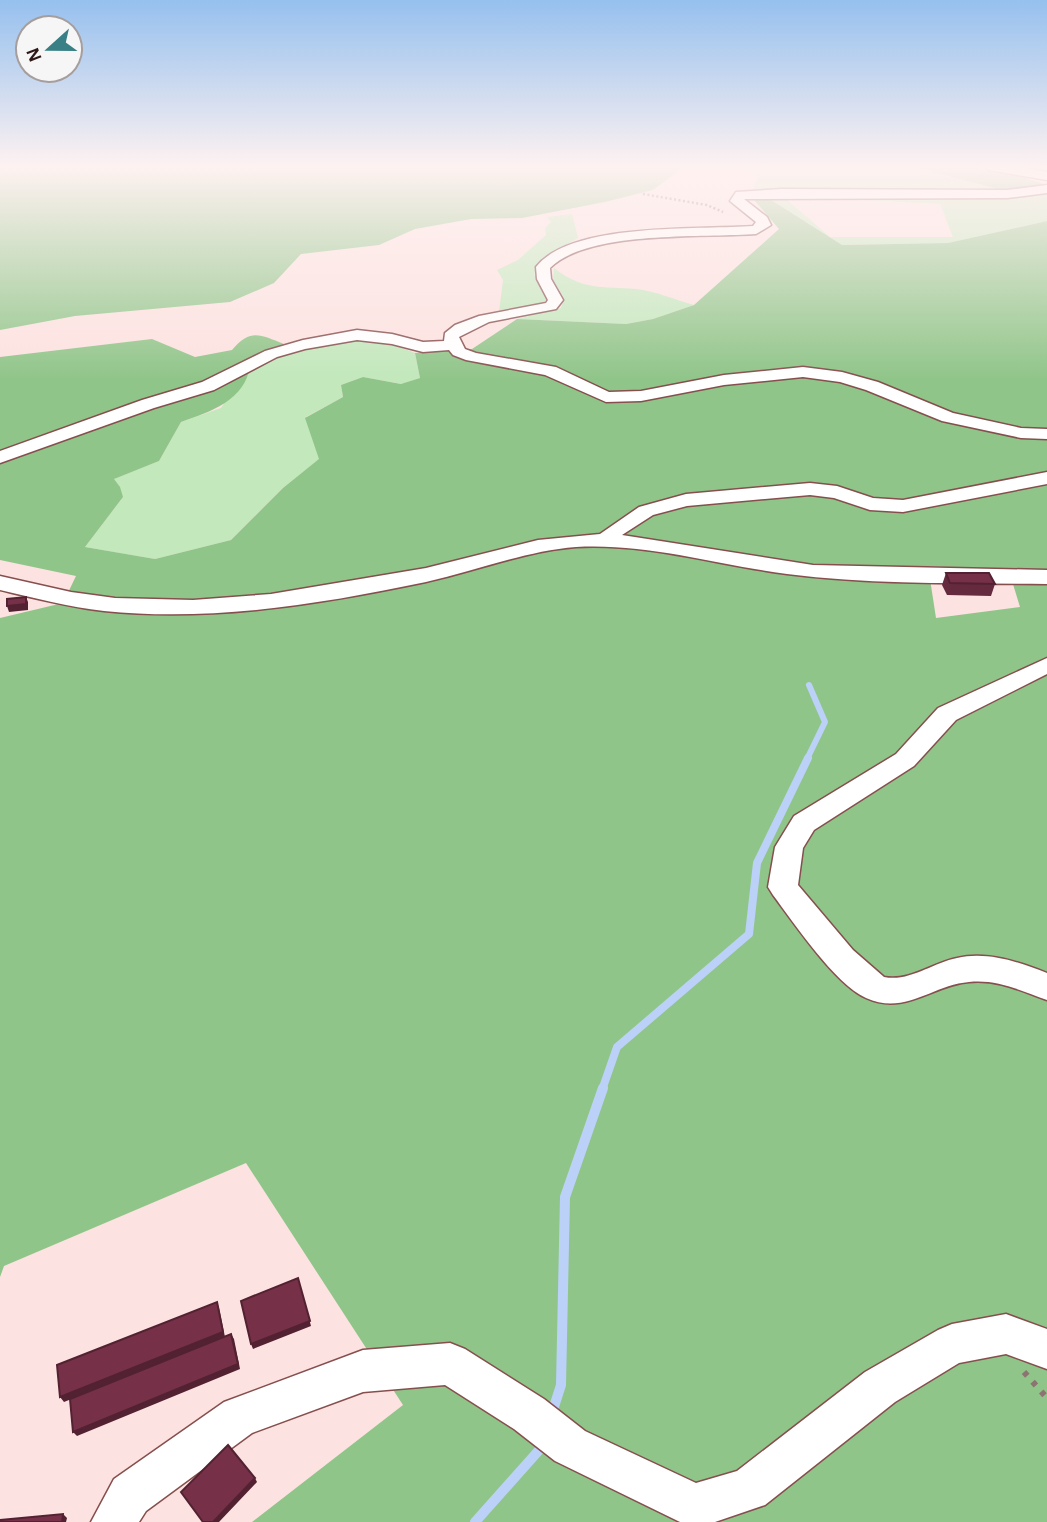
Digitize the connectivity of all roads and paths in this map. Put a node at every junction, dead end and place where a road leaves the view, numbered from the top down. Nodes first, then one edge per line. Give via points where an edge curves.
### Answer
1 (645, 237) edge
2 (453, 345) junction
3 (1047, 435) edge
4 (0, 457) edge
5 (1047, 478) edge
6 (606, 540) junction
7 (1047, 577) edge
8 (0, 583) edge
9 (1047, 665) edge
10 (1047, 987) edge
11 (1047, 1349) edge
12 (113, 1522) edge

1 - 2 street via 576,245 551,257 542,276 554,292 556,300 551,306 459,328 451,336
2 - 3 street via 472,358 550,371 606,397 803,372 872,386 948,417
2 - 4 street via 423,347 357,335 303,345 271,354 208,386
5 - 6 street via 903,506 870,504 837,492 810,489 686,500 646,511
6 - 7 street via 814,571
6 - 8 street via 547,545 428,574 246,604 114,605
9 - 10 street via 947,714 905,760 804,823 789,846 783,887 815,930 874,988 898,993 968,968 1024,975
11 - 12 street via 1006,1334 952,1344 880,1387 749,1489 695,1506 570,1446 450,1364 363,1371 239,1417 130,1494

